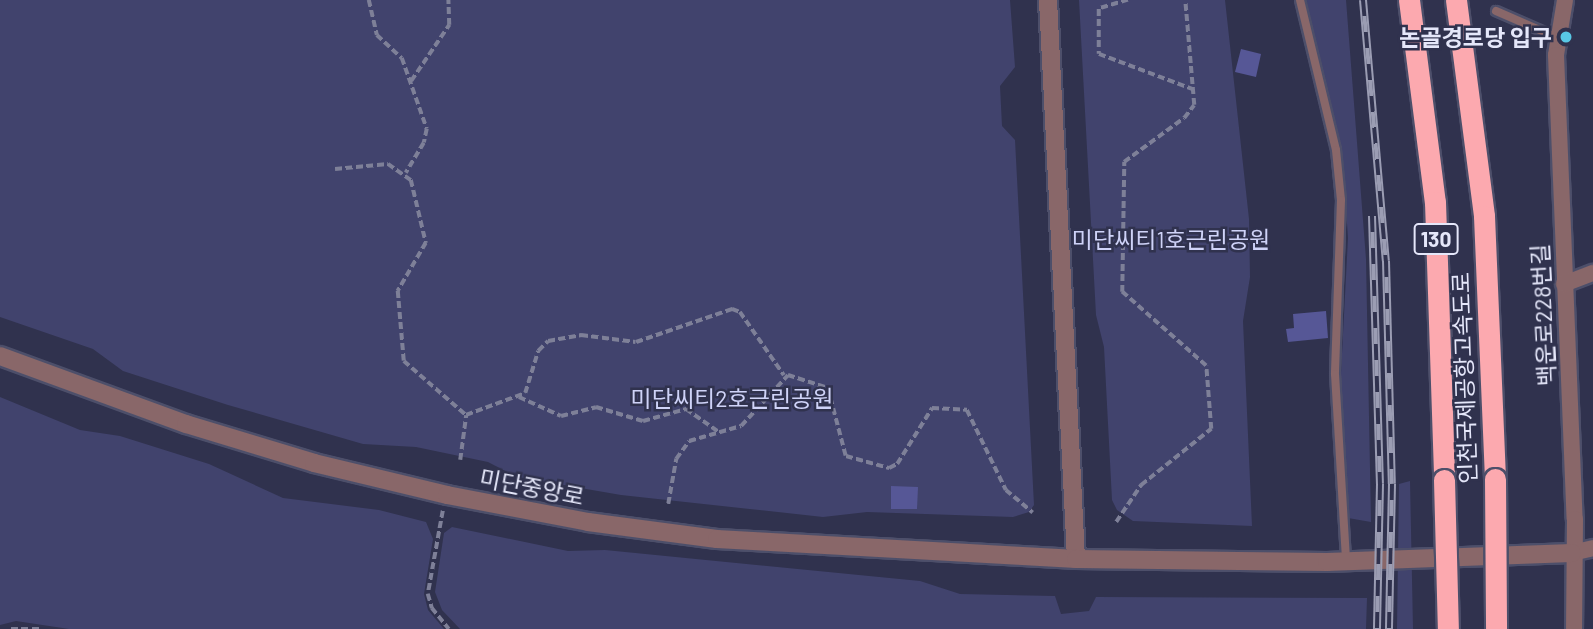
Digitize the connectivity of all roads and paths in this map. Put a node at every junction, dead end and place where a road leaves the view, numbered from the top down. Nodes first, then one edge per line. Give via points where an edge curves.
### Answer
1 (369, 0) edge
2 (448, 0) edge
3 (1048, 0) edge
4 (1128, 0) edge
5 (1185, 0) edge
6 (1300, 0) edge
7 (1409, 0) edge
8 (1456, 0) edge
9 (1565, 0) edge
10 (1496, 11) dead end
11 (1558, 38) junction
12 (411, 81) junction
13 (1195, 90) junction
14 (335, 169) dead end
15 (406, 173) junction
16 (1593, 272) edge
17 (1564, 284) junction
18 (0, 356) edge
19 (784, 375) junction
20 (519, 397) junction
21 (466, 415) junction
22 (719, 432) junction
23 (460, 460) dead end
24 (447, 495) junction
25 (668, 504) dead end
26 (1033, 513) dead end
27 (1116, 522) dead end
28 (1593, 548) edge
29 (1572, 553) junction
30 (1076, 559) junction
31 (1346, 561) junction
32 (11, 629) edge
33 (43, 629) edge
34 (449, 629) edge
35 (1448, 629) edge
36 (1496, 629) edge
37 (1574, 629) edge

1 - 12 path via 377,35 400,54
2 - 12 path via 449,25
3 - 30 street
4 - 13 path via 1099,9 1099,54
5 - 13 path
6 - 31 lane via 1336,150 1341,200 1335,374
7 - 35 highway, 인천국제공항고속도로 / 130, bridge via 1435,202
8 - 36 highway, 인천국제공항고속도로 / 130, bridge via 1484,216
9 - 11 street, 백운로228번길
10 - 11 lane
11 - 17 street, 백운로228번길
12 - 15 path via 427,136
13 - 27 path via 1194,105 1184,118 1124,163 1122,292 1206,366 1211,429 1141,485
14 - 15 path via 373,162
15 - 21 path via 414,186 426,243 398,291 404,361
16 - 17 street
17 - 29 street, 백운로228번길 via 1575,519
18 - 24 street, 미단중앙로 via 186,424 314,463
19 - 20 path via 740,312 732,309 630,343 581,335 548,341 538,351 528,387
19 - 22 path via 752,418
19 - 26 path via 828,388 846,456 889,468 897,464 932,408 967,410 1006,490
20 - 21 path
20 - 22 path via 561,416 596,407 643,421 686,409
21 - 23 path
22 - 25 path via 696,436 682,449 672,472
24 - 30 street, 미단중앙로 via 589,522 718,539
24 - 34 path via 428,594 432,608
28 - 29 street
29 - 31 street, 미단중앙로
29 - 37 street, 백운로228번길
30 - 31 street, 미단중앙로
32 - 33 path

